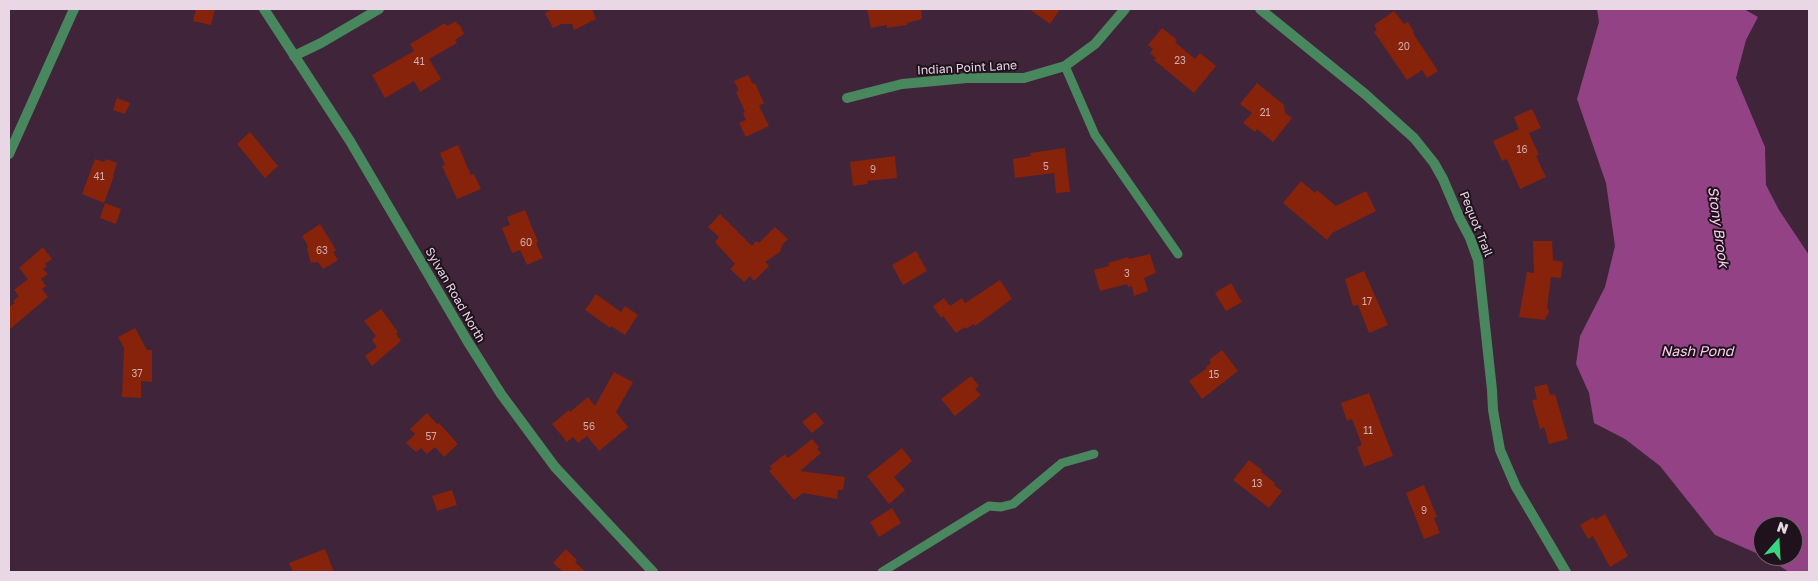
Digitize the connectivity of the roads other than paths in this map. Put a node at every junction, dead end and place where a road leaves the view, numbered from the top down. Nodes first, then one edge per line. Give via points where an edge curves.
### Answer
1 (74, 9) edge
2 (264, 9) edge
3 (379, 9) edge
4 (1125, 9) edge
5 (1260, 9) edge
6 (294, 56) junction
7 (1066, 66) junction
8 (847, 98) dead end
9 (9, 154) edge
10 (1178, 254) dead end
11 (1094, 454) dead end
12 (653, 572) edge
13 (882, 572) edge
14 (1566, 572) edge

1 - 9 street
2 - 6 street, Sylvan Road North
3 - 6 street
4 - 7 street, Indian Point Lane via 1095,44
5 - 14 street, Pequot Trail via 1414,138 1443,178 1478,260 1500,450 1516,487
6 - 12 street, Sylvan Road North via 350,141 506,402 566,479
7 - 8 street, Indian Point Lane via 1024,78 967,78 902,84
7 - 10 lane via 1095,135
11 - 13 lane via 1062,463 1013,504 989,506

